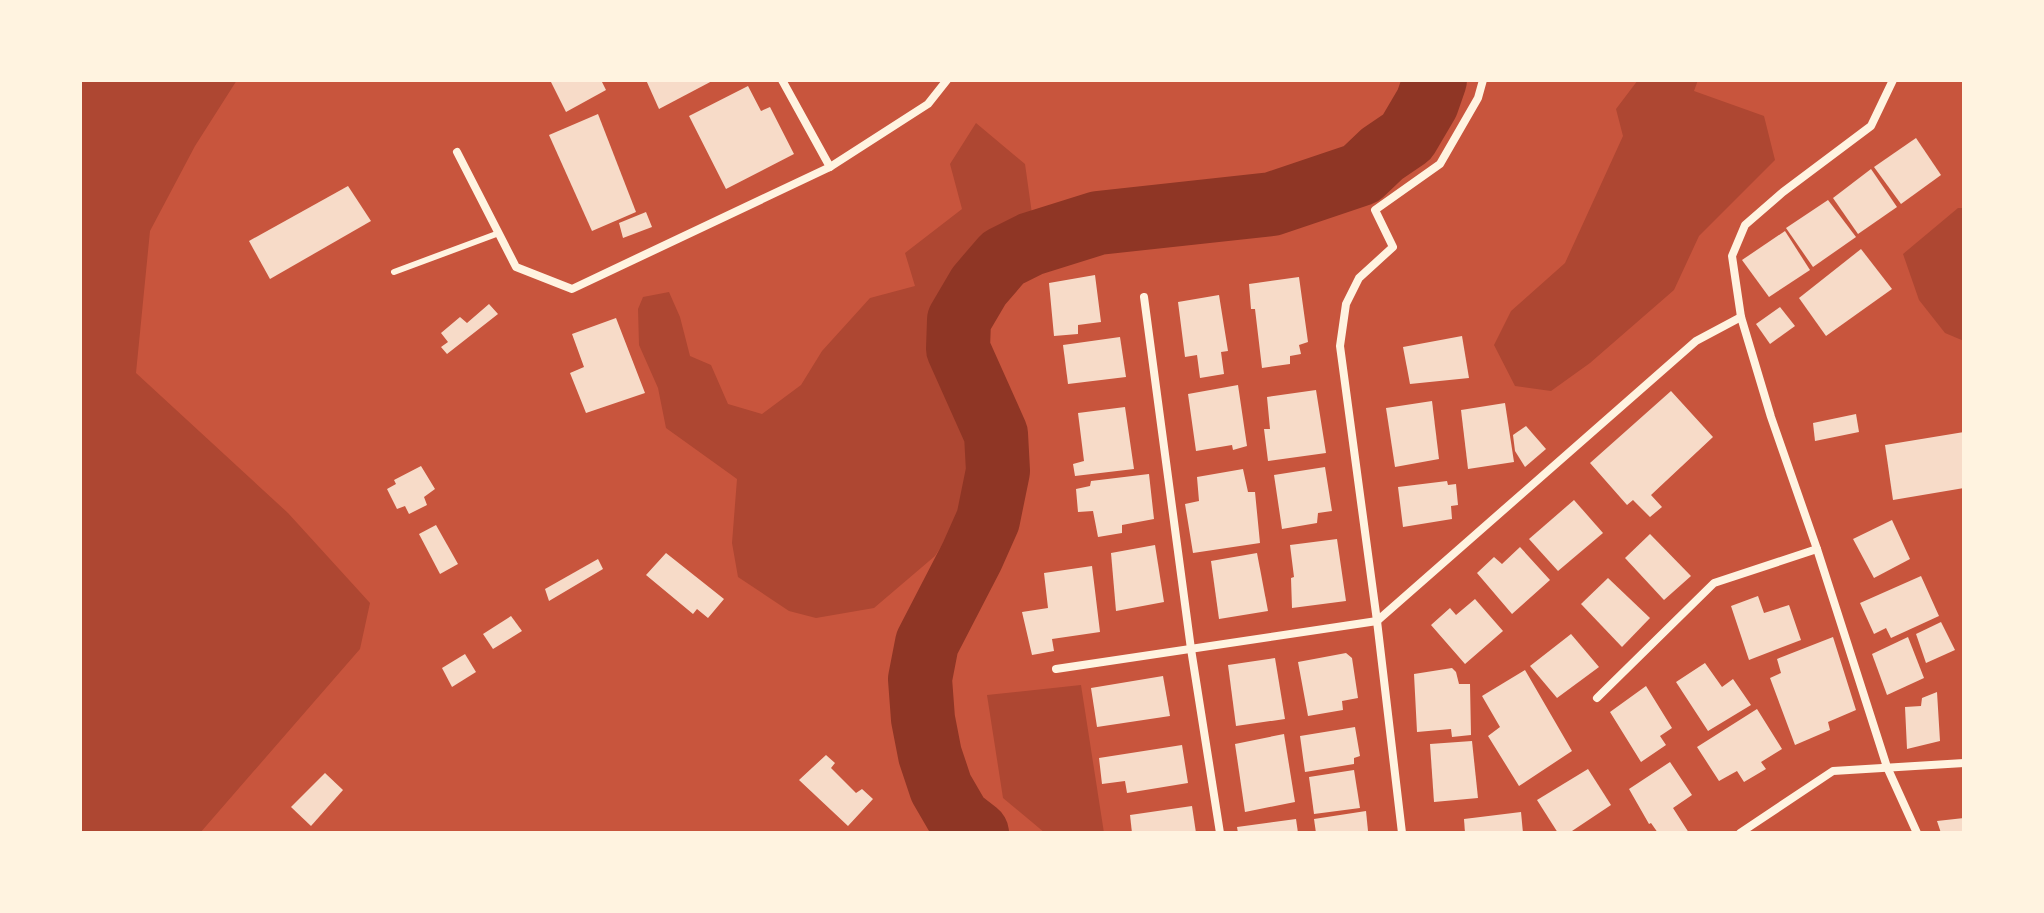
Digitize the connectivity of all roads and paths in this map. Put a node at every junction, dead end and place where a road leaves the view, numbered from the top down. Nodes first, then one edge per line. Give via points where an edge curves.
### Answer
1 (782, 80) edge
2 (947, 80) edge
3 (1483, 80) edge
4 (1893, 80) edge
5 (457, 152) dead end
6 (830, 167) junction
7 (499, 233) junction
8 (394, 272) dead end
9 (1144, 297) dead end
10 (1741, 317) junction
11 (1817, 549) junction
12 (1377, 621) junction
13 (1191, 649) junction
14 (1056, 669) dead end
15 (1597, 698) dead end
16 (1964, 763) edge
17 (1887, 767) junction
18 (1220, 833) edge
19 (1402, 833) edge
20 (1740, 833) edge
21 (1917, 833) edge

1 - 6 street
2 - 6 street via 928,104
3 - 12 street via 1440,164 1375,210 1393,247 1359,278 1346,304 1340,346
4 - 10 street via 1871,126 1745,225 1732,256
5 - 7 street
6 - 7 street via 572,289 516,267
7 - 8 lane
9 - 13 street
10 - 11 street
10 - 12 street via 1696,341
11 - 15 street via 1714,583
11 - 17 street
12 - 13 street
12 - 19 street
13 - 14 street
13 - 18 street
16 - 17 street
17 - 20 street via 1833,771
17 - 21 street

